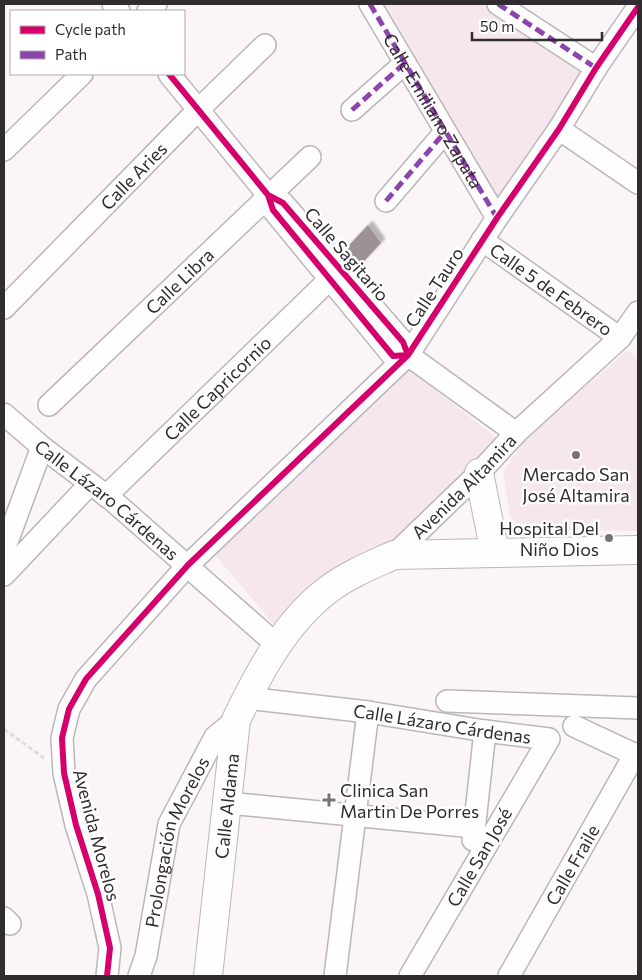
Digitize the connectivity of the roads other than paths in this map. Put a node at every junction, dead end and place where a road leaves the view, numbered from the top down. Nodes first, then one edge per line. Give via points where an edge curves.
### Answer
1 (370, 4) edge
2 (508, 6) edge
3 (637, 12) edge
4 (266, 45) dead end
5 (405, 63) junction
6 (596, 68) junction
7 (81, 75) edge
8 (170, 75) edge
9 (198, 110) junction
10 (352, 110) dead end
11 (559, 129) junction
12 (445, 132) junction
13 (4, 150) edge
14 (310, 157) dead end
15 (638, 183) edge
16 (268, 195) junction
17 (386, 201) dead end
18 (497, 218) junction
19 (482, 240) junction
20 (333, 285) junction
21 (4, 308) edge
22 (638, 312) edge
23 (620, 338) junction
24 (408, 355) junction
25 (49, 405) dead end
26 (4, 414) edge
27 (516, 433) junction
28 (42, 447) junction
29 (480, 473) junction
30 (104, 494) junction
31 (4, 550) edge
32 (638, 550) edge
33 (495, 553) junction
34 (394, 555) junction
35 (188, 565) junction
36 (4, 575) edge
37 (277, 645) junction
38 (447, 701) dead end
39 (638, 708) edge
40 (241, 709) junction
41 (368, 712) junction
42 (574, 726) dead end
43 (485, 731) junction
44 (549, 739) joint
45 (637, 755) edge
46 (228, 803) junction
47 (354, 816) junction
48 (474, 827) junction
49 (470, 872) junction
50 (107, 976) edge
51 (139, 976) edge
52 (208, 976) edge
53 (335, 976) edge
54 (410, 976) edge
55 (509, 976) edge

1 - 5 street, Calle Emiliano Zapata
2 - 6 street
3 - 6 street, Calle Tauro
4 - 9 street, Calle Aries
5 - 10 street
5 - 12 street, Calle Emiliano Zapata
6 - 11 street, Calle Tauro
7 - 13 street
8 - 9 street, Calle Sagitario
9 - 16 street, Calle Sagitario
9 - 21 street, Calle Aries
11 - 15 street
11 - 18 street, Calle Tauro
12 - 17 street
12 - 18 street, Calle Emiliano Zapata
14 - 16 street, Calle Libra
16 - 20 street, Calle Sagitario via 273,210
16 - 24 street, Calle Sagitario via 283,203 403,342
16 - 25 street, Calle Libra
18 - 19 street, Calle Tauro
19 - 23 street, Calle 5 de Febrero
19 - 24 street, Calle Tauro
20 - 24 street, Calle Sagitario via 392,356
20 - 30 street, Calle Capricornio
22 - 23 street, Avenida Altamira
23 - 27 street, Avenida Altamira
24 - 27 street
24 - 35 street, Calle Tauro
26 - 28 street, Calle Lázaro Cárdenas
27 - 29 street, Avenida Altamira
28 - 30 street, Calle Lázaro Cárdenas
28 - 31 street
29 - 33 main road
29 - 34 street, Avenida Altamira
30 - 35 street, Calle Lázaro Cárdenas
30 - 36 street, Calle Capricornio
32 - 33 main road
33 - 34 main road
34 - 37 main road, Avenida Altamira via 329,589 300,616
35 - 37 street, Calle Lázaro Cárdenas
35 - 50 street, Avenida Morelos via 86,679 69,709 62,738 64,773 110,948
37 - 40 main road, Calle Aldama
38 - 39 street, Calle Lázaro Cárdenas
40 - 41 street, Calle Lázaro Cárdenas
40 - 46 main road, Calle Aldama
40 - 51 street, Prolongación Morelos via 215,737 169,824 146,956
41 - 43 street, Calle Lázaro Cárdenas
41 - 47 street
42 - 45 street
43 - 44 street, Calle Lázaro Cárdenas
43 - 48 street
44 - 49 street, Calle San José
45 - 55 street, Calle Fraile
46 - 47 street
46 - 52 main road, Calle Aldama
47 - 48 street
47 - 53 street
48 - 49 street
49 - 54 street, Calle San José

